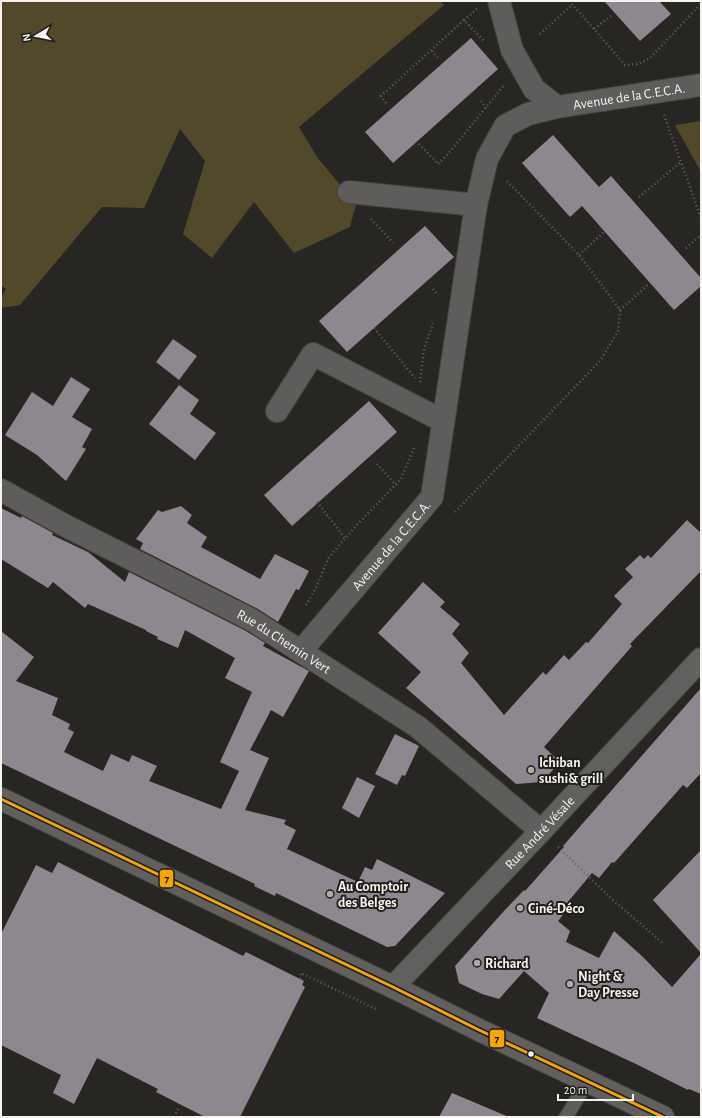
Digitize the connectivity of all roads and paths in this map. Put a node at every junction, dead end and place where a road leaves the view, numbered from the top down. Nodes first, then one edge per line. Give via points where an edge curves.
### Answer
1 (569, 1) edge
2 (491, 3) edge
3 (701, 4) edge
4 (572, 5) junction
5 (611, 16) dead end
6 (464, 20) junction
7 (594, 29) junction
8 (540, 34) dead end
9 (486, 43) dead end
10 (432, 51) junction
11 (439, 59) dead end
12 (508, 78) dead end
13 (701, 85) edge
14 (480, 101) dead end
15 (386, 103) dead end
16 (557, 107) junction
17 (486, 108) junction
18 (662, 110) dead end
19 (418, 144) dead end
20 (681, 162) junction
21 (505, 179) dead end
22 (349, 192) dead end
23 (639, 197) dead end
24 (476, 205) junction
25 (368, 215) dead end
26 (701, 218) edge
27 (605, 231) dead end
28 (701, 235) edge
29 (393, 242) dead end
30 (686, 248) dead end
31 (579, 256) junction
32 (650, 283) dead end
33 (620, 310) junction
34 (434, 320) dead end
35 (374, 328) dead end
36 (276, 411) dead end
37 (443, 421) junction
38 (416, 441) dead end
39 (377, 464) dead end
40 (396, 485) junction
41 (1, 490) edge
42 (317, 502) dead end
43 (456, 512) dead end
44 (345, 538) junction
45 (305, 607) dead end
46 (301, 651) junction
47 (701, 659) edge
48 (1, 799) edge
49 (541, 831) junction
50 (664, 944) dead end
51 (300, 979) dead end
52 (393, 987) junction
53 (378, 1010) dead end
54 (588, 1081) junction
55 (179, 1107) dead end
56 (174, 1117) edge
57 (566, 1117) edge
58 (663, 1117) edge

1 - 4 path
2 - 6 path
2 - 16 street, Avenue de la C.E.C.A. via 512,50 534,89
3 - 7 path via 649,59 637,64 625,65
4 - 7 path
4 - 8 path
5 - 7 path
6 - 9 path
6 - 10 path
10 - 11 path
10 - 15 path via 381,96
12 - 17 path
13 - 16 street, Avenue de la C.E.C.A.
14 - 17 path
16 - 24 street, Avenue de la C.E.C.A. via 528,114 505,126 487,159
17 - 19 path via 438,164
18 - 20 path
20 - 23 path
20 - 26 path
21 - 31 path
22 - 24 street
24 - 37 street, Avenue de la C.E.C.A.
25 - 29 path
27 - 31 path
28 - 30 path
31 - 33 path
32 - 33 path
33 - 43 path via 618,331 600,361
34 - 35 path via 424,349 420,385
36 - 37 street via 313,354
37 - 46 street, Avenue de la C.E.C.A. via 432,496
38 - 40 path via 401,479
39 - 40 path
40 - 44 path
41 - 46 street, Rue du Chemin Vert via 64,525 252,620
42 - 44 path
44 - 45 path via 329,557
46 - 49 street, Rue du Chemin Vert via 418,727
47 - 49 main road, Rue André Vésale
48 - 52 main road
49 - 50 path via 613,900
49 - 52 main road, Rue André Vésale
51 - 53 path via 301,973
52 - 54 main road
54 - 57 lane
54 - 58 main road
55 - 56 path

